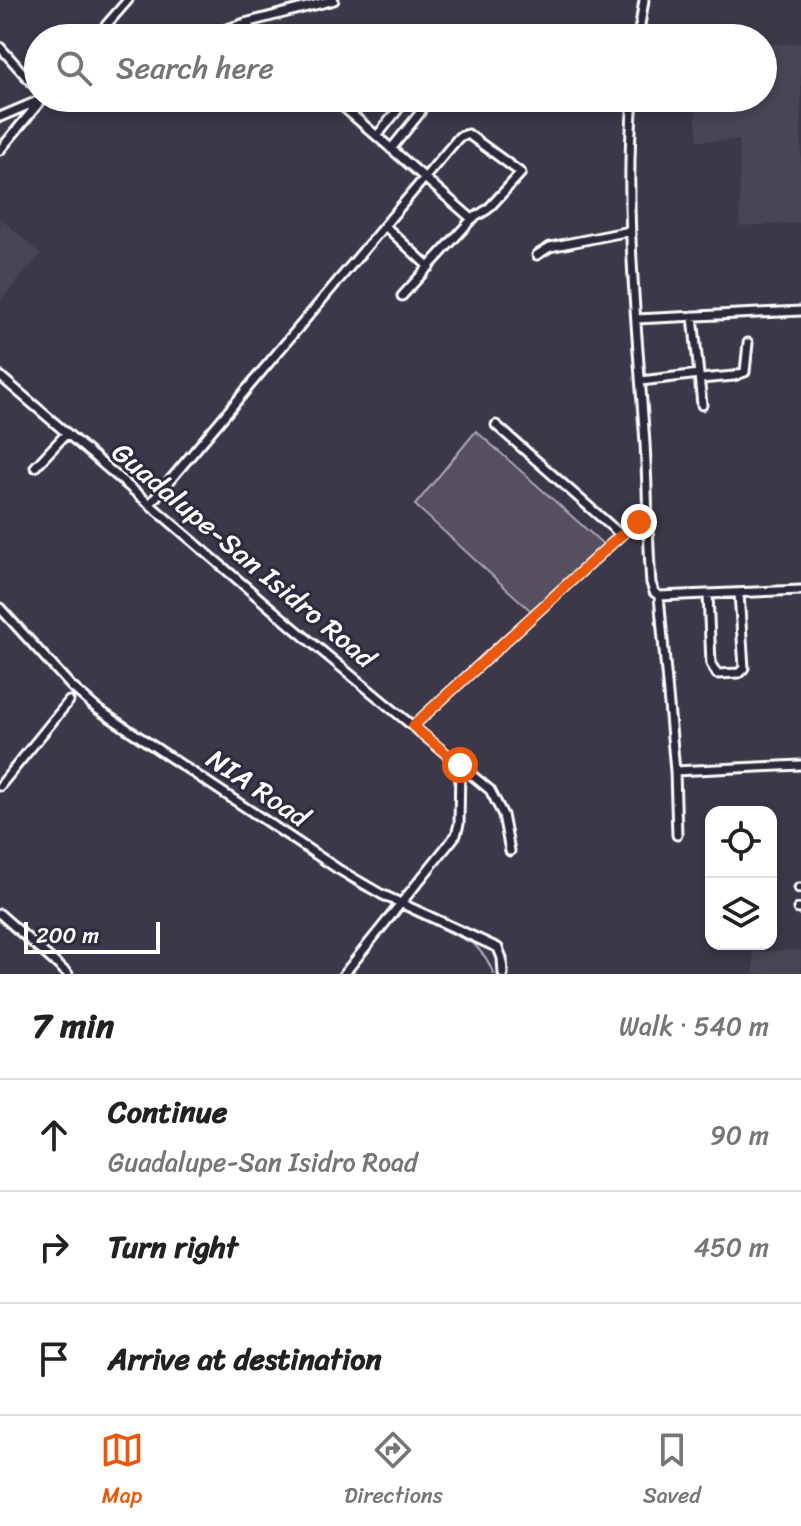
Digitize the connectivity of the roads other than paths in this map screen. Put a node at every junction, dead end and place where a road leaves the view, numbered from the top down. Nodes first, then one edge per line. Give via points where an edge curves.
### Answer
1 (128, 0) edge
2 (334, 0) edge
3 (644, 0) edge
4 (245, 23) joint
5 (107, 24) edge
6 (242, 24) edge
7 (640, 24) edge
8 (0, 47) edge
9 (24, 74) edge
10 (24, 107) edge
11 (32, 112) edge
12 (349, 112) edge
13 (396, 112) edge
14 (420, 112) edge
15 (632, 112) edge
16 (0, 117) edge
17 (377, 136) junction
18 (391, 149) junction
19 (0, 150) edge
20 (425, 178) junction
21 (472, 219) junction
22 (385, 226) junction
23 (630, 231) junction
24 (537, 255) dead end
25 (429, 267) junction
26 (402, 296) dead end
27 (801, 311) edge
28 (693, 316) junction
29 (636, 319) junction
30 (748, 343) dead end
31 (0, 376) edge
32 (699, 376) junction
33 (641, 381) junction
34 (702, 405) dead end
35 (496, 425) dead end
36 (67, 433) junction
37 (35, 467) dead end
38 (150, 504) junction
39 (648, 522) junction
40 (621, 535) junction
41 (801, 590) edge
42 (739, 593) junction
43 (708, 594) junction
44 (659, 596) junction
45 (0, 608) edge
46 (69, 701) dead end
47 (413, 726) junction
48 (460, 765) junction
49 (801, 765) edge
50 (675, 771) junction
51 (0, 786) edge
52 (677, 835) dead end
53 (510, 851) dead end
54 (402, 903) junction
55 (0, 914) edge
56 (68, 974) edge
57 (344, 974) edge
58 (503, 974) edge

1 - 5 street
2 - 4 street
3 - 7 street
4 - 6 street
8 - 9 street
10 - 16 street
11 - 19 street
12 - 17 street
13 - 17 street
14 - 18 street
15 - 23 street
17 - 18 street
18 - 20 street
20 - 21 street
20 - 21 street via 465,134 521,173
20 - 22 street
21 - 25 street
22 - 25 street
22 - 38 street
23 - 24 street via 550,247
23 - 29 street
25 - 26 street
27 - 28 street
28 - 29 street
28 - 32 street
29 - 33 street
30 - 32 street via 745,372
31 - 36 street, Guadalupe-San Isidro Road
32 - 33 street
32 - 34 street
33 - 39 street
35 - 40 street
36 - 37 street
36 - 38 street, Guadalupe-San Isidro Road
38 - 47 street, Guadalupe-San Isidro Road
39 - 40 street
39 - 44 street via 651,583
40 - 47 street
41 - 42 street
42 - 43 street
42 - 43 street via 744,668 717,674 711,664
43 - 44 street
44 - 50 street
45 - 54 street, NIA Road via 96,708 338,869
46 - 51 street
47 - 48 street, Guadalupe-San Isidro Road
48 - 53 street, Guadalupe-San Isidro Road via 497,798
48 - 54 street via 456,835
49 - 50 street
50 - 52 street
54 - 57 street
54 - 58 street, NIA Road via 498,948
55 - 56 street

